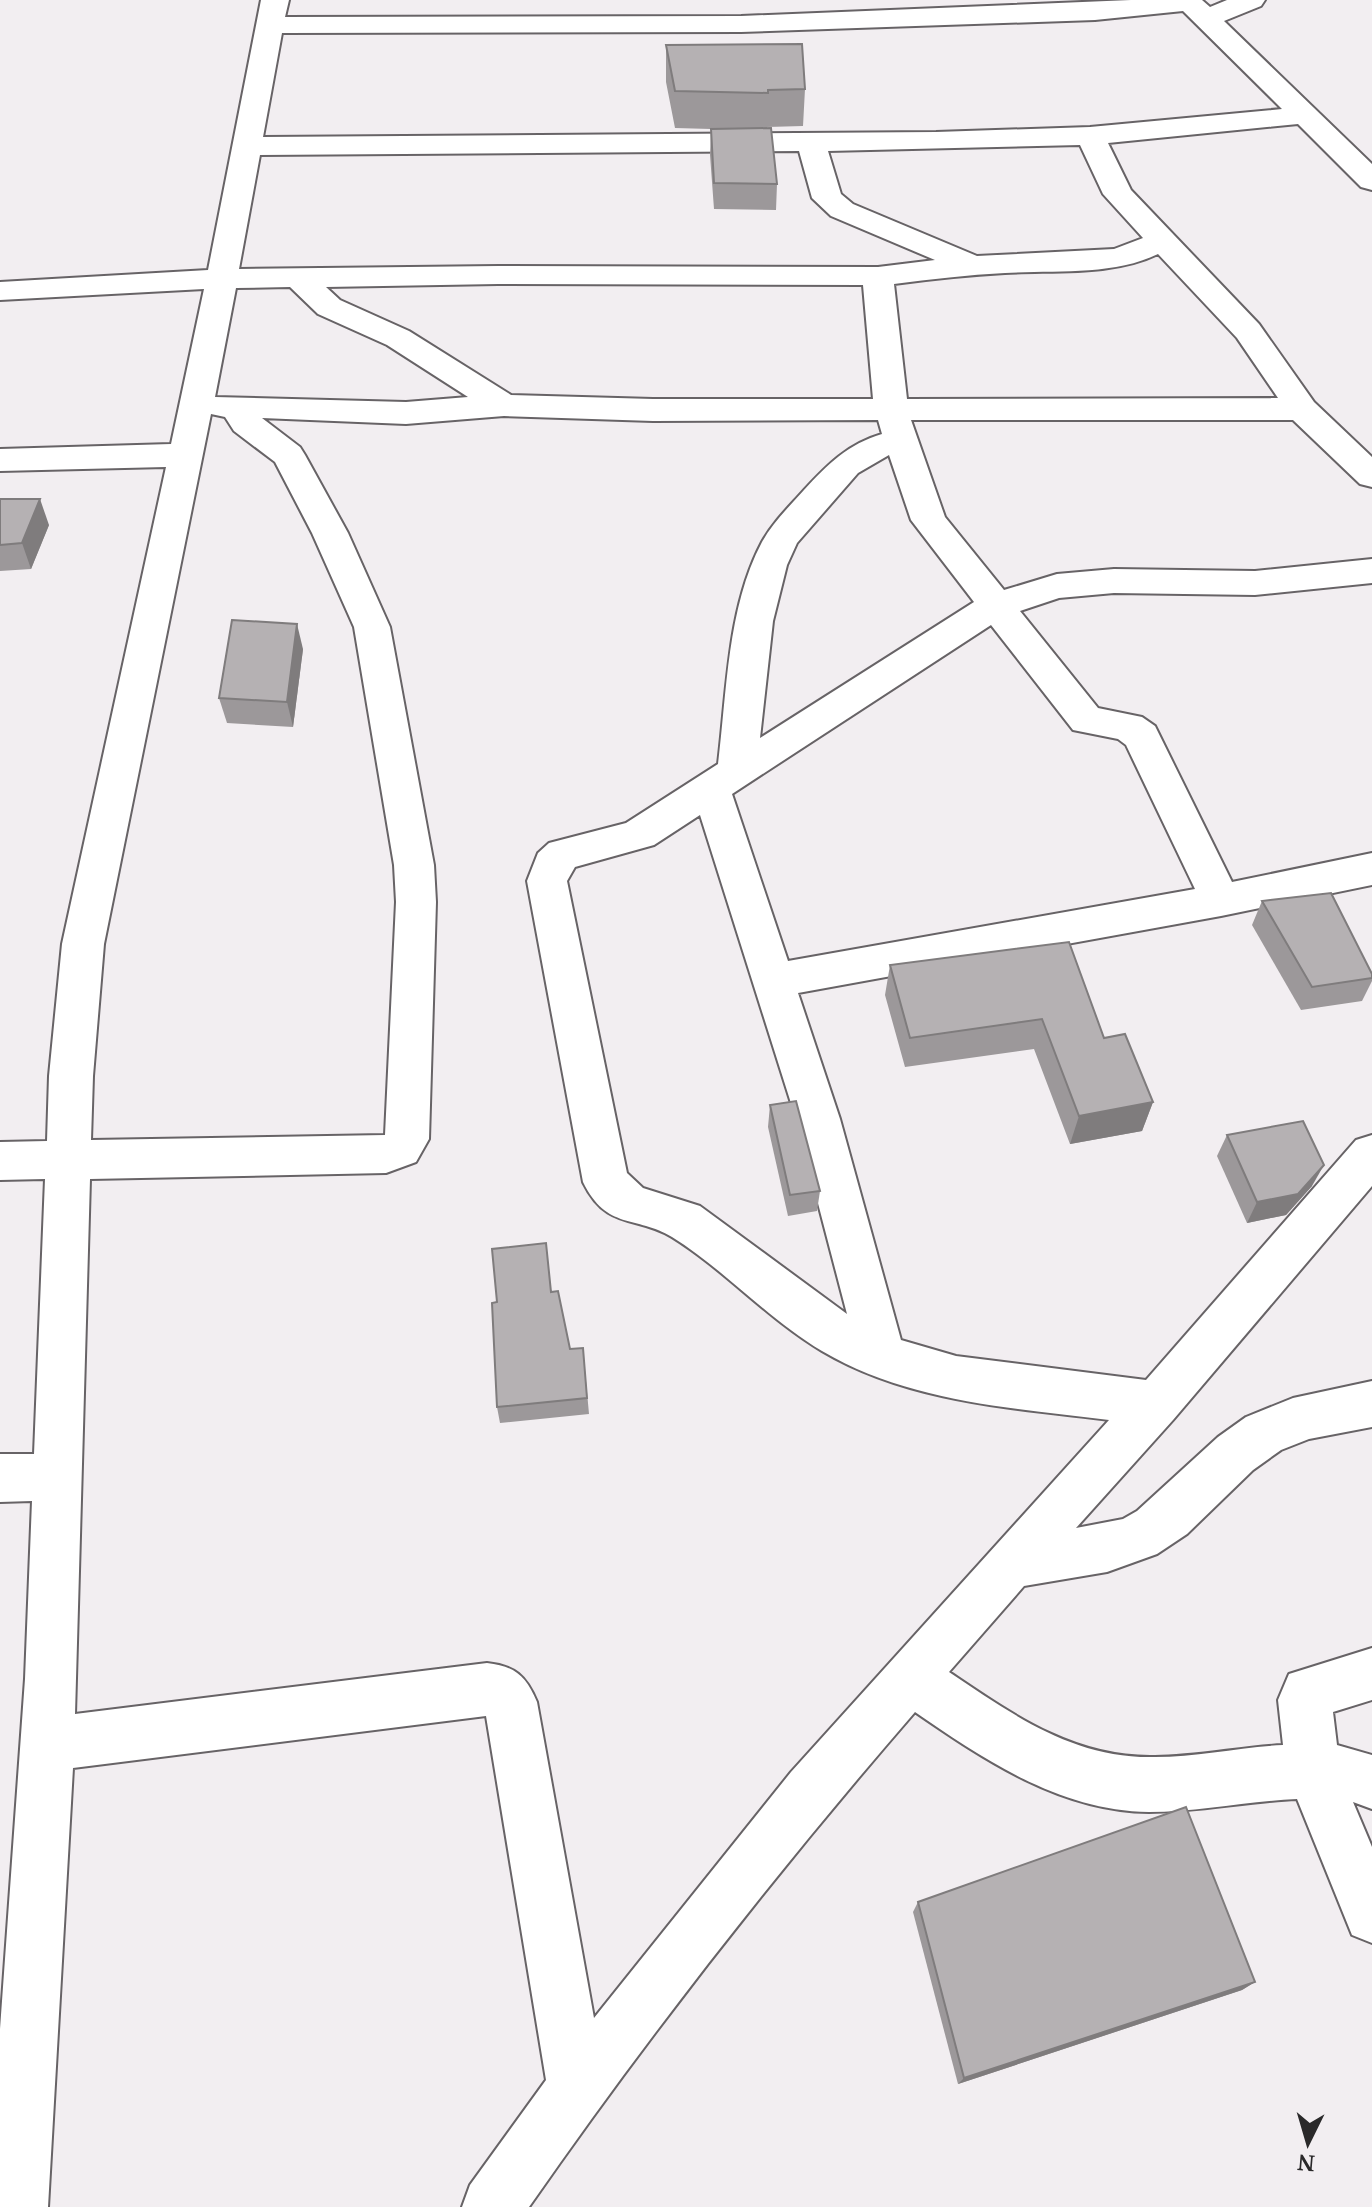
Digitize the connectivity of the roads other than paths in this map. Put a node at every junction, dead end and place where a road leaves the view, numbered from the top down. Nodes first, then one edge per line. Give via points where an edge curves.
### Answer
1 (1251, 0) edge
2 (1194, 7) edge
3 (274, 12) edge
4 (1305, 115) junction
5 (1090, 136) junction
6 (811, 142) junction
7 (248, 146) junction
8 (1372, 181) edge
9 (1162, 241) junction
10 (974, 265) junction
11 (878, 276) junction
12 (298, 278) junction
13 (222, 279) junction
14 (0, 291) edge
15 (215, 405) junction
16 (504, 405) junction
17 (1302, 409) junction
18 (897, 424) junction
19 (185, 455) junction
20 (0, 460) edge
21 (1367, 468) edge
22 (1372, 571) edge
23 (994, 606) junction
24 (724, 780) junction
25 (1372, 869) edge
26 (1221, 900) junction
27 (774, 980) junction
28 (1372, 1154) edge
29 (69, 1160) junction
30 (0, 1161) edge
31 (882, 1356) junction
32 (1156, 1404) junction
33 (1372, 1404) edge
34 (57, 1477) junction
35 (0, 1478) edge
36 (1008, 1566) junction
37 (1372, 1674) edge
38 (910, 1678) junction
39 (45, 1745) junction
40 (1313, 1771) junction
41 (1372, 1782) edge
42 (1372, 1915) edge
43 (577, 2087) junction
44 (18, 2207) edge
45 (492, 2207) edge

1 - 2 street
2 - 3 street via 741,24
2 - 4 street
3 - 7 street
4 - 5 street
4 - 8 street
5 - 6 street
5 - 9 street via 1118,194
6 - 7 street
6 - 10 street via 827,198 842,210
7 - 13 street
9 - 10 street via 1114,258
9 - 17 street via 1248,331
10 - 11 street
11 - 12 street
11 - 18 street
12 - 13 street
12 - 16 street via 329,307 398,338
13 - 14 street
13 - 15 street
15 - 16 street via 406,413
15 - 19 street
15 - 29 street via 288,455 372,627 414,865 407,1139 400,1149 386,1154
16 - 18 street
17 - 18 street
17 - 21 street
18 - 23 street via 929,520
18 - 24 street via 847,463 780,540 768,563
19 - 20 street
19 - 29 street via 83,944
22 - 23 street via 1255,583 1114,581 1057,586
23 - 24 street
23 - 26 street via 1086,720 1128,727 1141,736
24 - 27 street
24 - 31 street via 640,834 563,854 548,873 606,1182 628,1203 684,1220 838,1335
25 - 26 street
26 - 27 street
27 - 31 street
28 - 32 street
29 - 30 street
29 - 34 street
31 - 32 street via 956,1378
32 - 36 street
33 - 36 street via 1287,1424 1251,1441 1155,1528 1135,1539
34 - 35 street
34 - 39 street
36 - 38 street
37 - 40 street via 1308,1693
38 - 40 street via 1039,1760 1102,1779 1162,1785
38 - 43 street via 810,1791
39 - 43 street via 501,1691 510,1702
39 - 44 street
40 - 41 street via 1344,1772
40 - 42 street
43 - 45 street

